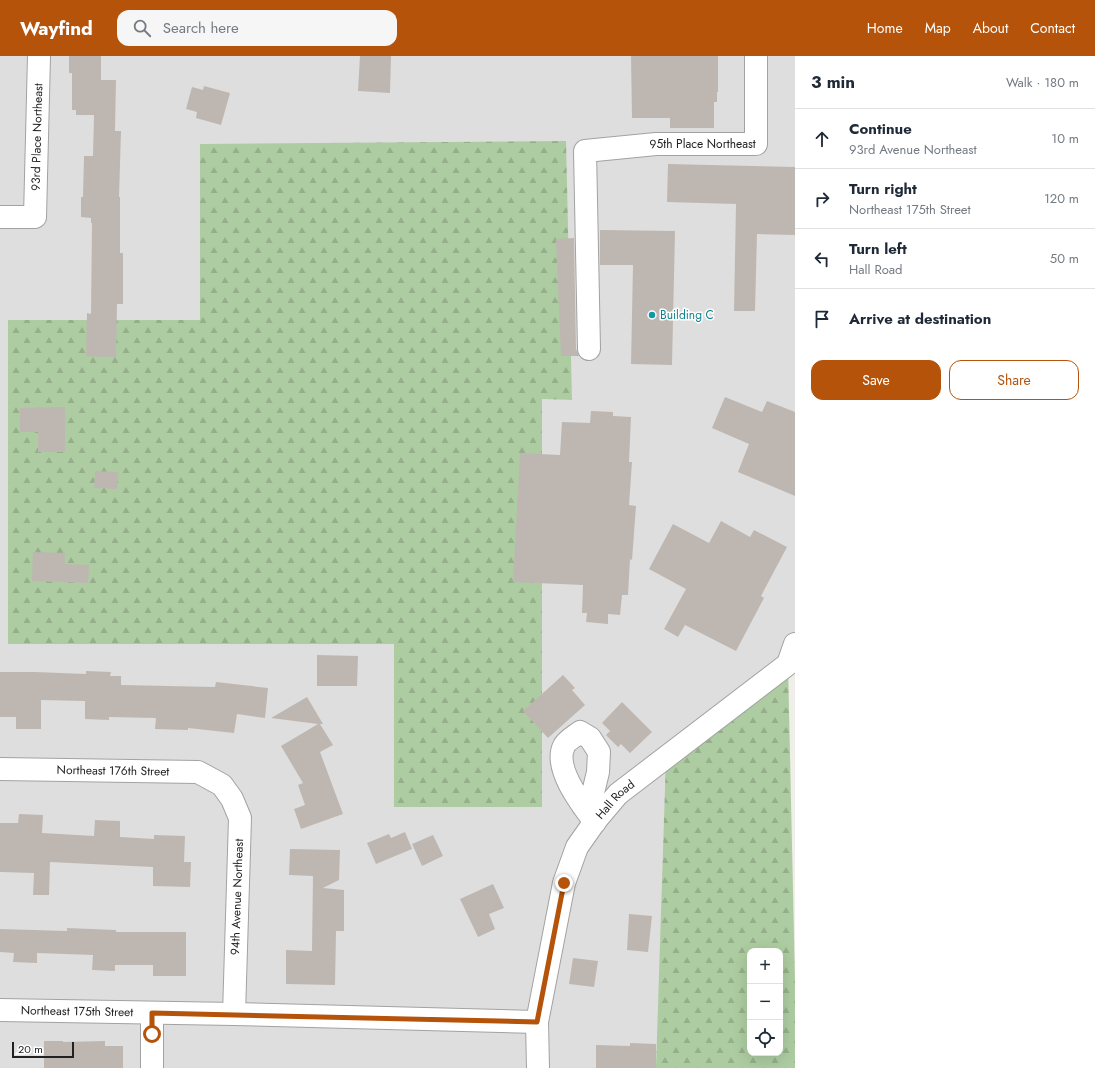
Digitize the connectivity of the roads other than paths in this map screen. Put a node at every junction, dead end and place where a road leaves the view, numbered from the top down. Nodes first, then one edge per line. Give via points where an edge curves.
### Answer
1 (39, 56) edge
2 (756, 56) edge
3 (0, 217) edge
4 (589, 349) dead end
5 (795, 644) edge
6 (0, 769) edge
7 (222, 785) joint
8 (0, 1010) edge
9 (152, 1013) junction
10 (234, 1014) junction
11 (537, 1022) junction
12 (152, 1068) edge
13 (538, 1068) edge

1 - 3 street, 93rd Place Northeast via 35,217
2 - 4 street, 95th Place Northeast via 756,144 656,144 585,151
5 - 11 street, Hall Road via 788,664 589,814 564,883
6 - 7 street, Northeast 176th Street via 198,772
7 - 10 street, 94th Avenue Northeast via 232,799 240,818
8 - 9 street, Northeast 175th Street
9 - 10 street, Northeast 175th Street
9 - 12 street
10 - 11 street, Northeast 175th Street
11 - 13 street, Hall Road

